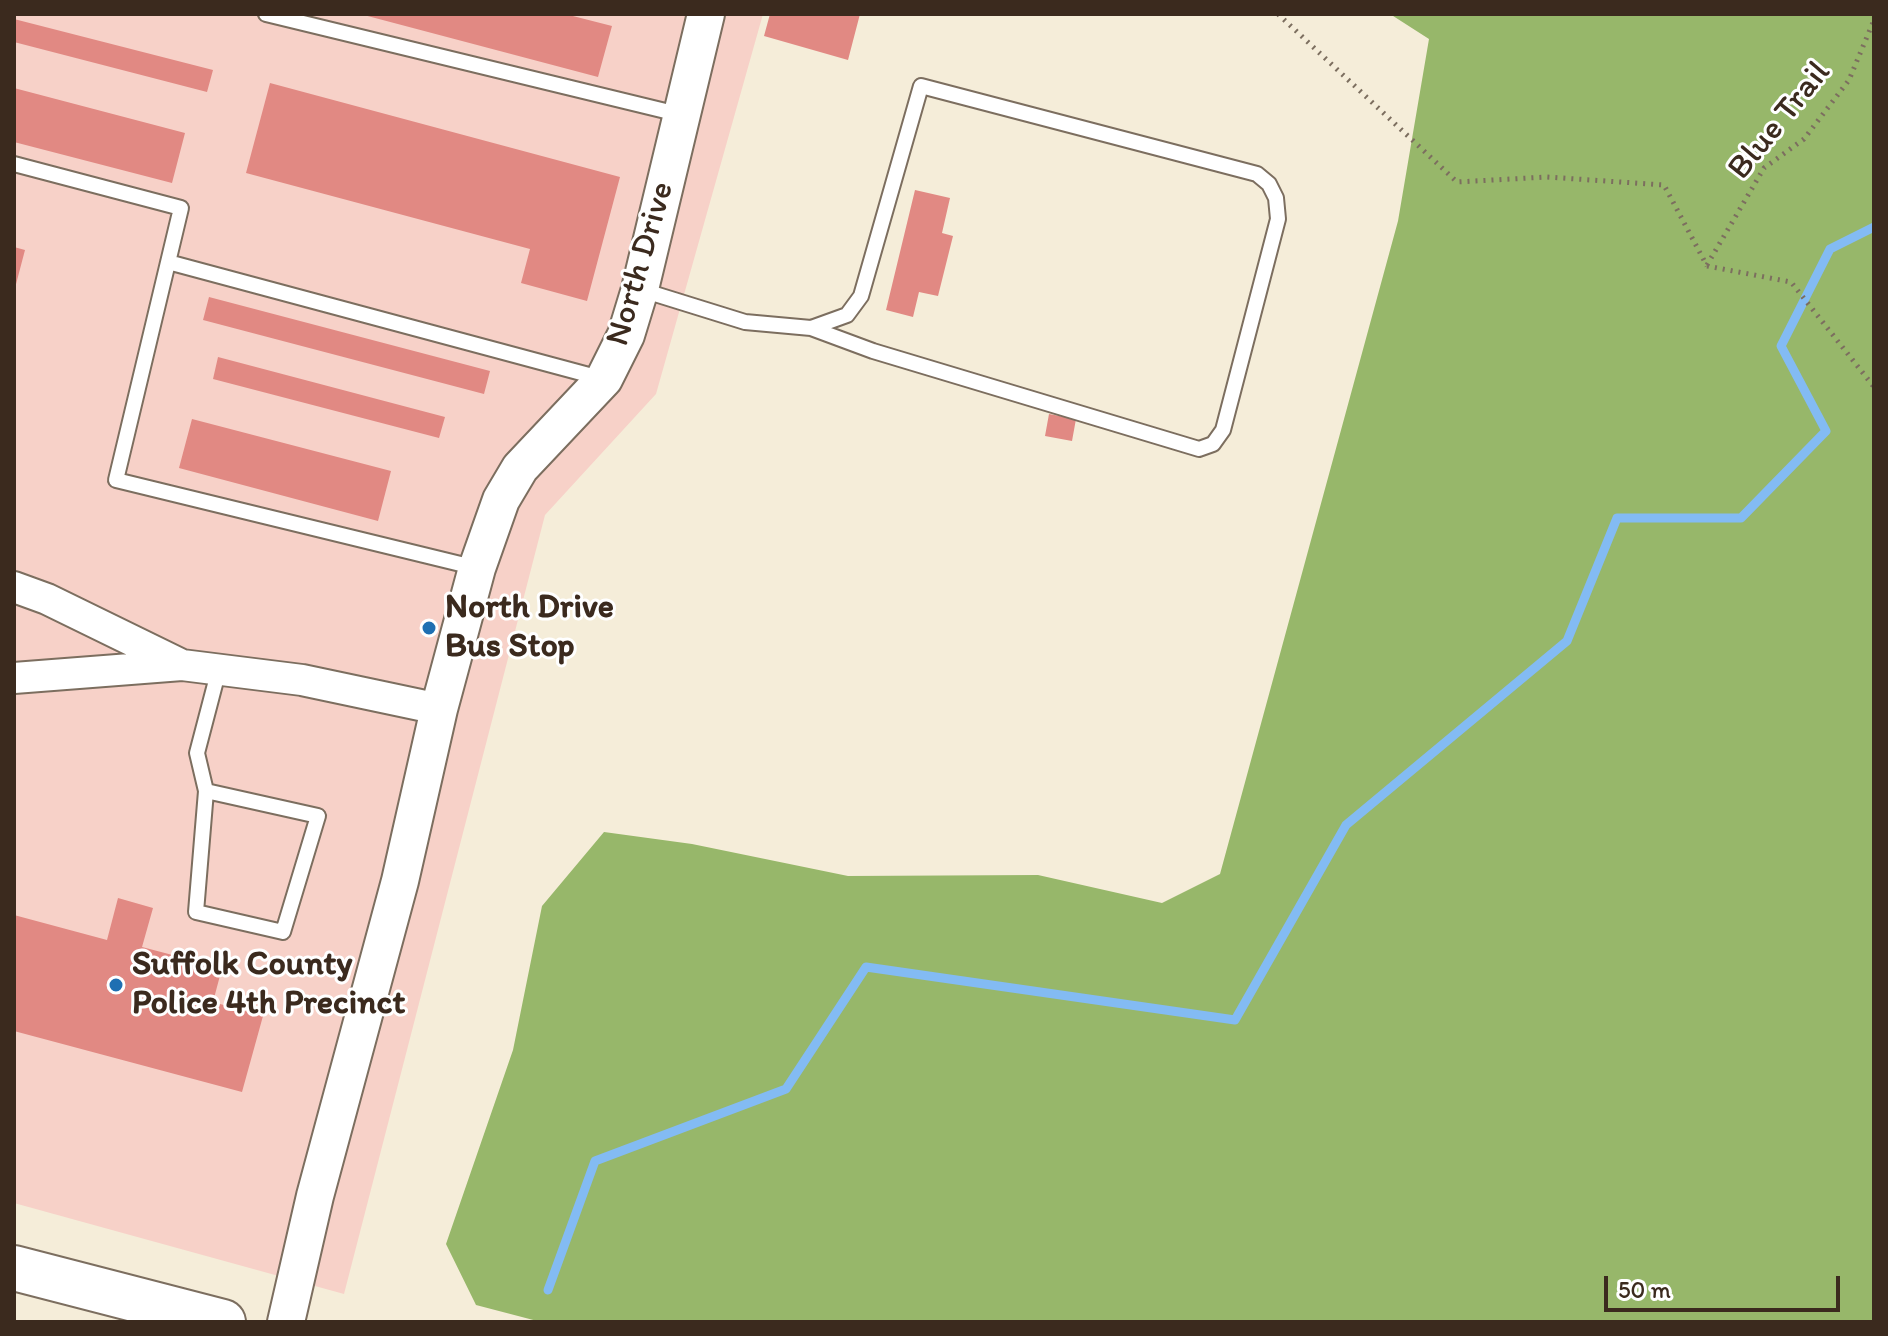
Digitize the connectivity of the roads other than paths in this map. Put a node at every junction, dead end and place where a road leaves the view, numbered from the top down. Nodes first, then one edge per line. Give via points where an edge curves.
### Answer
1 (266, 14) edge
2 (706, 14) edge
3 (682, 115) junction
4 (14, 164) edge
5 (168, 262) junction
6 (640, 289) junction
7 (811, 328) junction
8 (604, 379) junction
9 (477, 568) junction
10 (14, 587) edge
11 (182, 665) junction
12 (219, 669) junction
13 (14, 678) edge
14 (439, 709) junction
15 (206, 791) junction
16 (14, 1268) edge
17 (223, 1322) edge
18 (286, 1322) edge

1 - 3 lane
2 - 3 street, North Drive
3 - 6 street, North Drive
4 - 5 lane via 181,208
5 - 8 lane
5 - 9 lane via 116,480
6 - 7 lane via 745,322
6 - 8 street, North Drive via 626,335
7 - 7 lane via 1199,449 1213,444 1223,430 1278,219 1276,198 1257,174 921,86 861,296 847,315
8 - 9 street, North Drive via 520,468 501,500
9 - 14 street, North Drive
10 - 11 street
11 - 12 street
11 - 13 street
12 - 14 street
12 - 15 lane via 197,753
14 - 18 street, North Drive
15 - 15 lane via 196,912 283,932 318,816
16 - 17 highway

